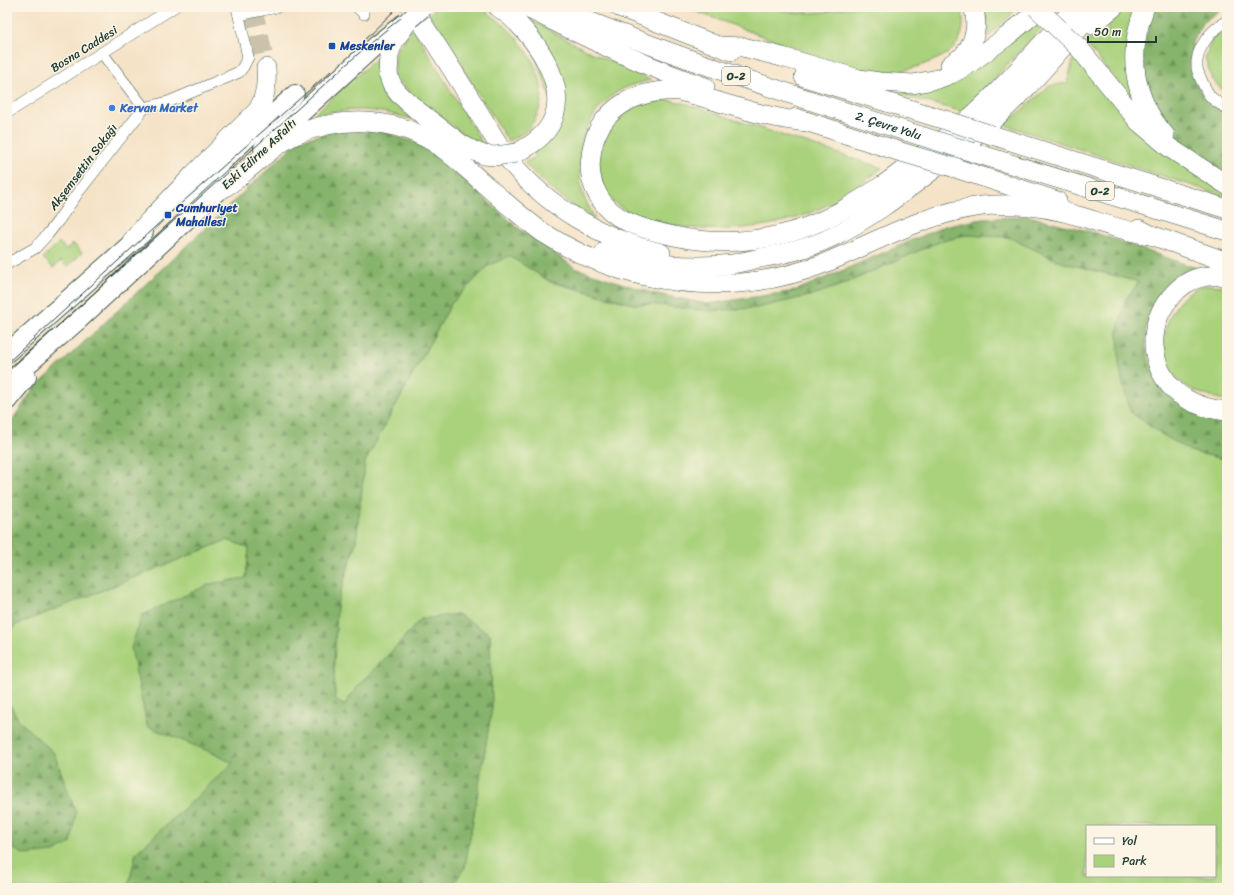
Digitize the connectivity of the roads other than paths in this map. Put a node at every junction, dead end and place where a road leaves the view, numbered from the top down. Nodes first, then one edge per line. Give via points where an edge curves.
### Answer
1 (277, 7) edge
2 (424, 7) edge
3 (498, 7) edge
4 (525, 7) edge
5 (554, 7) edge
6 (619, 7) edge
7 (973, 7) edge
8 (1036, 7) edge
9 (1042, 7) edge
10 (1076, 7) edge
11 (1098, 7) edge
12 (1114, 7) edge
13 (1145, 7) edge
14 (168, 9) edge
15 (238, 11) edge
16 (410, 13) edge
17 (1227, 21) edge
18 (720, 46) junction
19 (102, 53) junction
20 (1054, 59) junction
21 (266, 68) tunnel mouth
22 (897, 83) junction
23 (295, 94) dead end
24 (144, 108) junction
25 (1227, 109) edge
26 (7, 113) edge
27 (808, 122) junction
28 (458, 160) junction
29 (1190, 162) junction
30 (1227, 185) edge
31 (222, 189) junction
32 (1227, 210) edge
33 (1227, 232) edge
34 (1151, 235) junction
35 (132, 241) junction
36 (756, 259) junction
37 (1227, 262) edge
38 (7, 264) edge
39 (1227, 276) edge
40 (80, 319) junction
41 (7, 353) edge
42 (7, 383) edge
43 (7, 401) edge
44 (1227, 411) edge

1 - 15 street
2 - 16 highway, Eski Edirne Asfaltı, bridge
3 - 16 highway, bridge via 518,22 545,59 556,95 555,108 547,130 529,147 516,153 494,156 484,155 461,144 418,111 392,85 388,74 389,54
4 - 27 highway via 646,65
5 - 33 highway, 2. Çevre Yolu / O-2, bridge via 800,98
6 - 18 highway, 2. Çevre Yolu / O-2
7 - 22 highway via 975,33 970,46 962,56 936,72
8 - 29 highway, bridge via 1078,48 1139,122
9 - 22 highway via 1006,37 952,74 913,84
10 - 27 highway via 970,117 867,196 821,221 798,230 768,238 730,242 681,238 625,221 603,203 594,188 590,159 592,144 598,131 618,106 643,94 679,92 788,121
11 - 20 highway
12 - 20 highway
13 - 29 highway via 1135,41 1139,92 1156,125
14 - 19 street, Bosna Caddesi
15 - 24 street via 248,57 243,67 228,77 168,102
16 - 31 highway, Eski Edirne Asfaltı via 252,158
16 - 36 highway via 438,47 509,159 536,187 567,212 616,239 657,252 692,258
17 - 25 street via 1212,31 1204,42 1198,55 1197,68 1210,97
18 - 22 highway via 743,47 859,79
18 - 32 highway, 2. Çevre Yolu / O-2, bridge via 804,77
19 - 24 street
19 - 26 street, Bosna Caddesi
20 - 36 highway via 964,146 887,205 831,237 807,247
21 - 35 highway via 266,92 258,110
23 - 35 highway, Eski Edirne Asfaltı
24 - 38 street, Akşemsettin Sokağı via 48,234 35,248
27 - 34 highway, bridge via 1111,218
28 - 31 highway via 439,146 401,128 366,121 334,124 308,130 286,140
28 - 34 highway via 525,218 568,247 630,272 691,283 725,284 756,281 804,270 934,216 982,206 1020,204 1052,209 1124,231
28 - 36 highway via 565,232 597,249 621,257 696,266 734,264
29 - 30 highway
31 - 40 highway, Eski Edirne Asfaltı
34 - 37 highway
35 - 41 highway, Eski Edirne Asfaltı
39 - 44 highway via 1211,275 1191,280 1176,290 1165,303 1159,316 1153,341 1160,371 1170,384 1195,404
40 - 42 highway, Eski Edirne Asfaltı
40 - 43 highway

